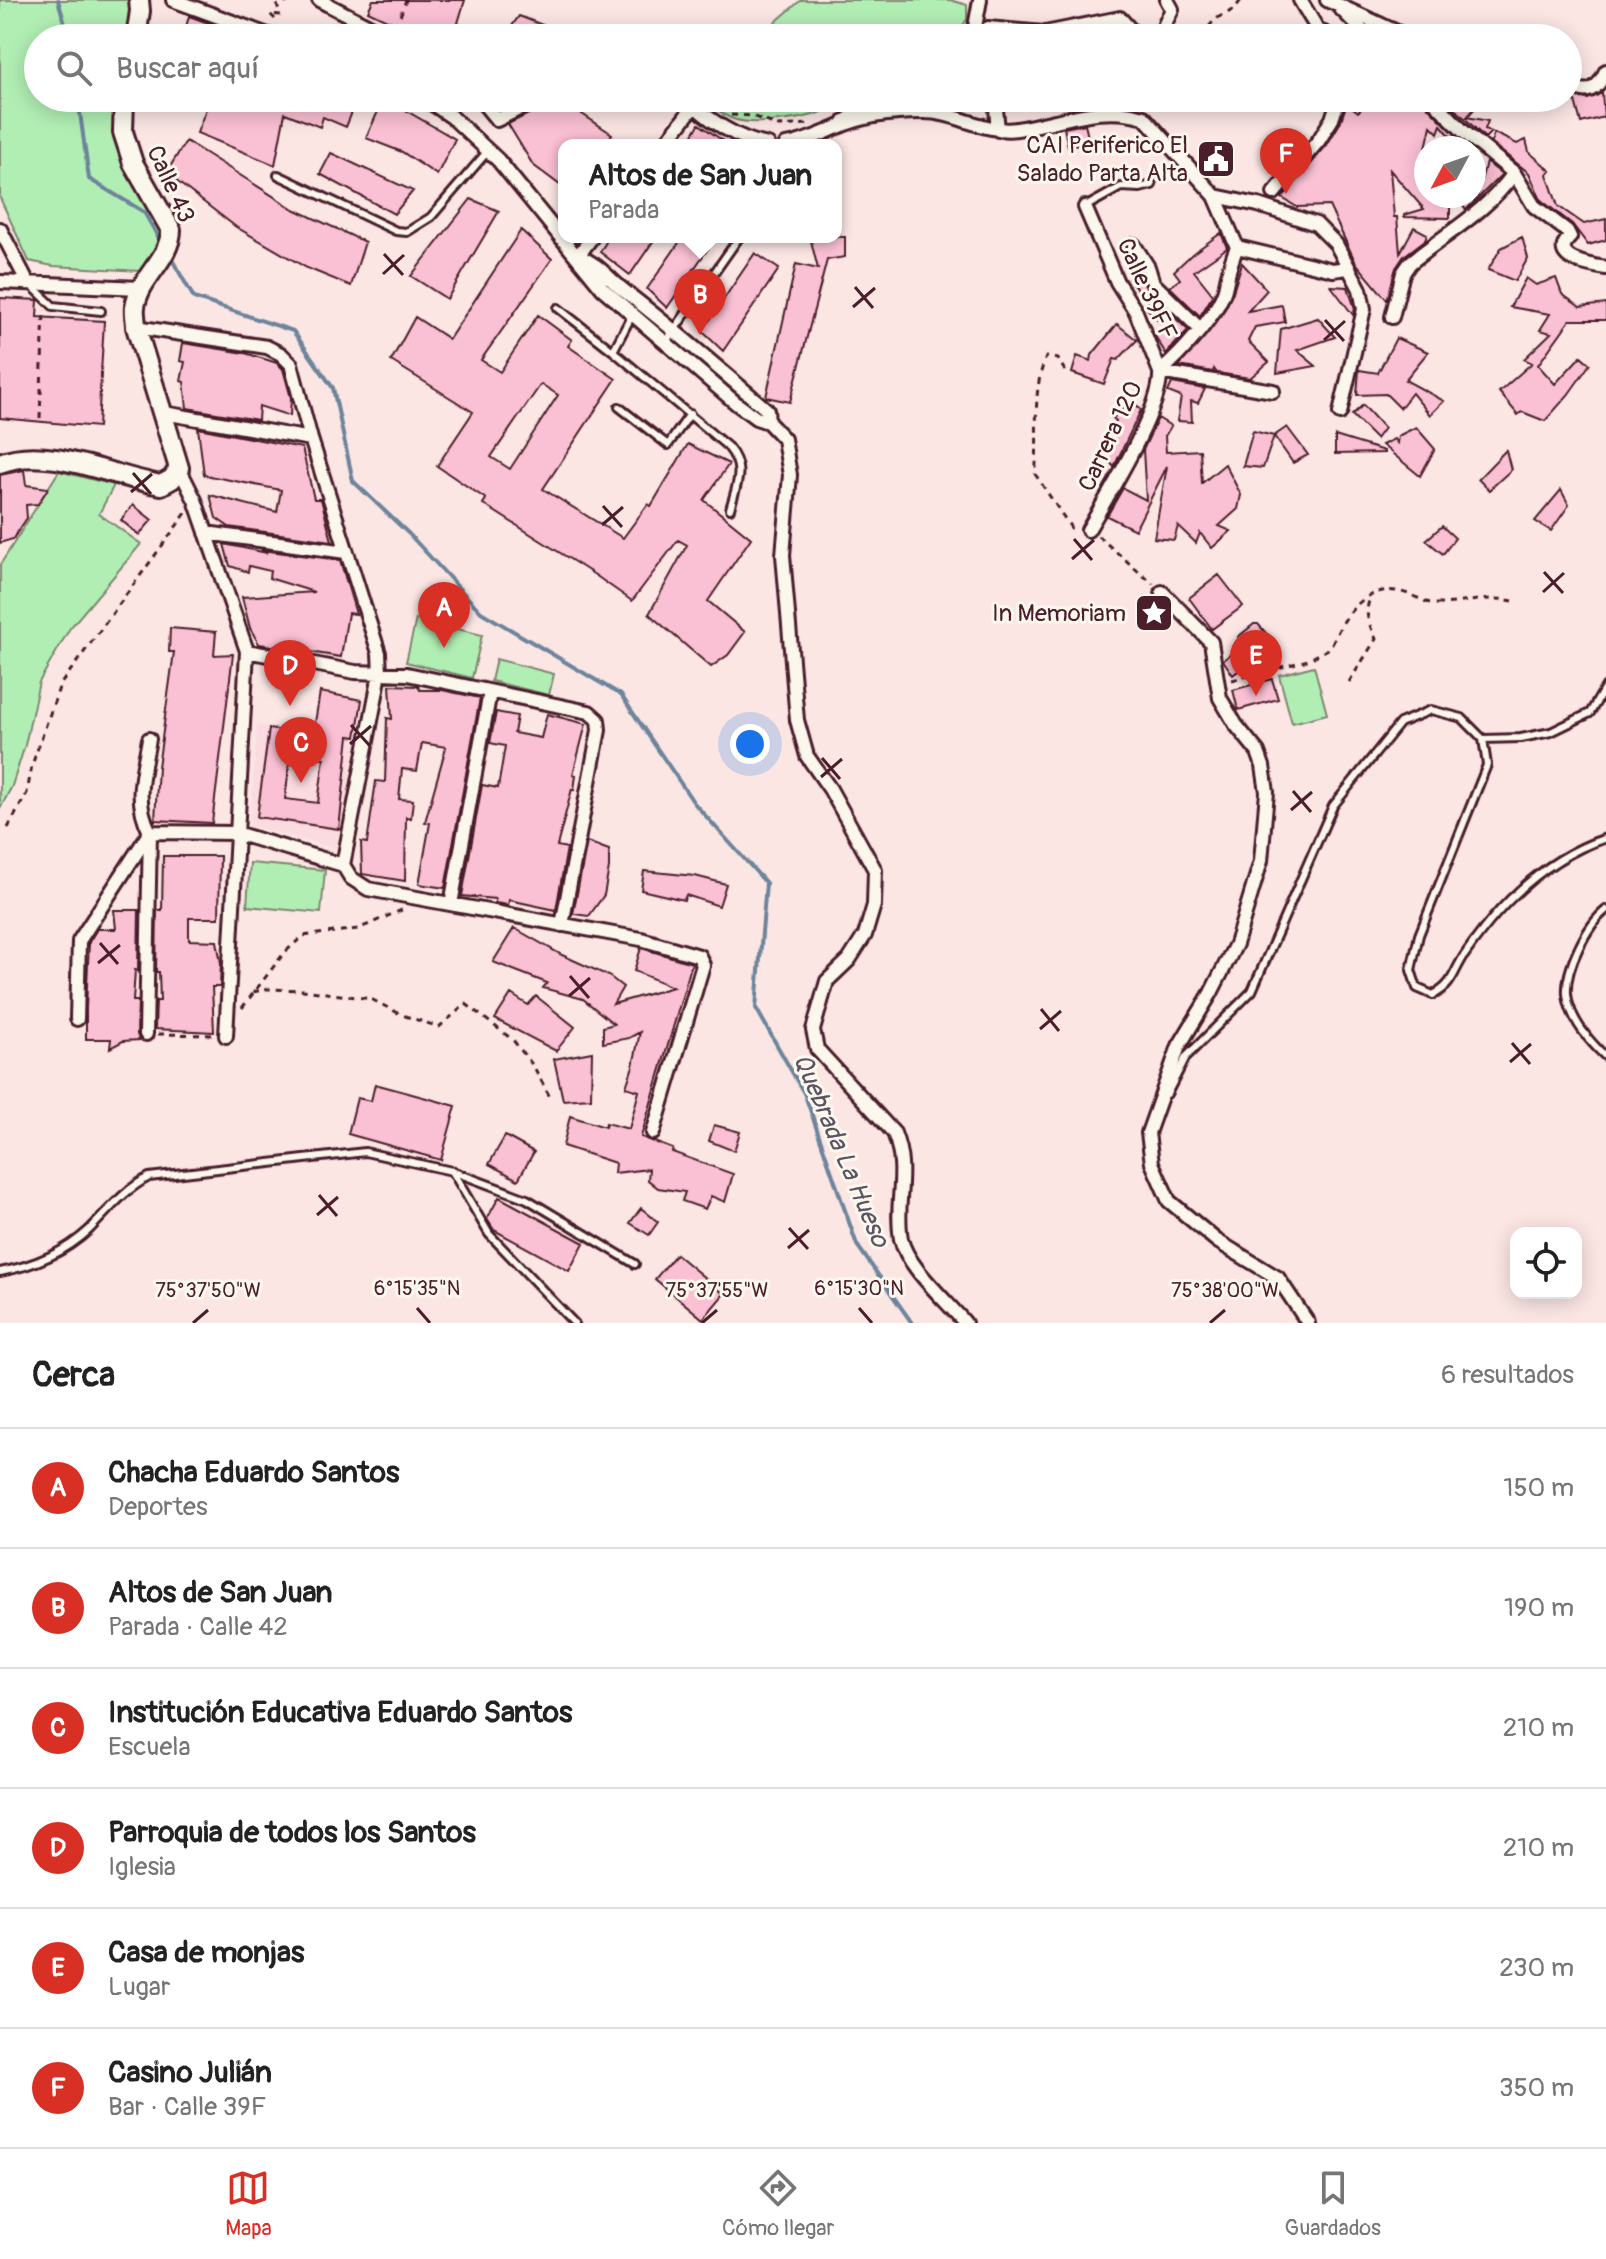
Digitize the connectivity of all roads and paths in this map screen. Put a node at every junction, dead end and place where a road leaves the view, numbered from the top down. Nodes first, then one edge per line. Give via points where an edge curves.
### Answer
1 (139, 0) edge
2 (173, 0) edge
3 (292, 0) edge
4 (319, 0) edge
5 (406, 0) edge
6 (980, 0) edge
7 (1167, 0) edge
8 (1241, 0) edge
9 (1300, 0) edge
10 (1331, 2) edge
11 (275, 19) dead end
12 (138, 24) edge
13 (238, 24) edge
14 (365, 24) edge
15 (397, 24) edge
16 (976, 24) edge
17 (1090, 24) edge
18 (1125, 24) edge
19 (1165, 24) edge
20 (1211, 24) edge
21 (1314, 24) edge
22 (1355, 24) edge
23 (1374, 24) edge
24 (1606, 71) edge
25 (1582, 91) edge
26 (124, 112) edge
27 (445, 112) edge
28 (490, 112) edge
29 (513, 112) edge
30 (685, 112) edge
31 (705, 112) edge
32 (859, 112) edge
33 (912, 112) edge
34 (927, 112) edge
35 (996, 112) edge
36 (1334, 112) edge
37 (1445, 112) edge
38 (731, 115) dead end
39 (819, 121) dead end
40 (838, 127) junction
41 (998, 130) junction
42 (668, 139) edge
43 (748, 139) edge
44 (807, 139) edge
45 (488, 151) junction
46 (1514, 173) junction
47 (278, 175) dead end
48 (1152, 185) dead end
49 (1274, 193) dead end
50 (1215, 196) junction
51 (1085, 207) joint
52 (0, 229) edge
53 (558, 233) edge
54 (567, 243) edge
55 (588, 243) edge
56 (735, 243) edge
57 (1134, 245) dead end
58 (1237, 247) junction
59 (578, 256) junction
60 (1347, 268) junction
61 (1606, 268) edge
62 (0, 282) edge
63 (28, 283) junction
64 (141, 288) junction
65 (45, 299) junction
66 (558, 308) dead end
67 (101, 311) dead end
68 (632, 315) junction
69 (1392, 317) dead end
70 (136, 327) junction
71 (1200, 329) junction
72 (673, 331) junction
73 (665, 343) junction
74 (613, 351) junction
75 (1065, 371) dead end
76 (1160, 372) junction
77 (1273, 391) dead end
78 (619, 407) dead end
79 (164, 413) junction
80 (1340, 413) dead end
81 (690, 414) junction
82 (40, 418) dead end
83 (768, 422) junction
84 (311, 439) junction
85 (0, 463) edge
86 (179, 468) junction
87 (195, 500) junction
88 (730, 509) dead end
89 (1088, 530) junction
90 (206, 533) junction
91 (346, 552) junction
92 (1162, 592) joint
93 (1372, 594) junction
94 (1513, 601) dead end
95 (247, 651) junction
96 (380, 673) junction
97 (1218, 682) junction
98 (1349, 682) dead end
99 (1606, 686) edge
100 (490, 692) junction
101 (149, 739) dead end
102 (1483, 739) junction
103 (8, 828) dead end
104 (150, 832) junction
105 (236, 833) junction
106 (1606, 838) edge
107 (343, 865) junction
108 (451, 904) junction
109 (407, 907) dead end
110 (1606, 910) edge
111 (562, 925) junction
112 (253, 992) junction
113 (77, 1019) dead end
114 (146, 1034) joint
115 (226, 1036) junction
116 (1606, 1057) edge
117 (552, 1101) dead end
118 (653, 1133) dead end
119 (1148, 1133) junction
120 (452, 1171) junction
121 (635, 1264) dead end
122 (0, 1272) edge
123 (574, 1323) edge
124 (965, 1323) edge
125 (1308, 1323) edge

1 - 12 street
2 - 13 street
3 - 11 path via 277,6 281,15 270,14
4 - 14 street
5 - 15 path
6 - 16 street
7 - 19 street via 1172,9
8 - 20 path via 1234,11
9 - 21 street
10 - 22 street
10 - 23 street
17 - 18 street via 1120,18
24 - 25 street via 1595,87
26 - 64 street, Calle 43 via 123,132 133,163 171,230 166,251
27 - 45 street
28 - 29 street via 497,120
30 - 42 street
31 - 43 street
32 - 40 street
33 - 40 street
34 - 41 street
35 - 41 street
36 - 49 street via 1319,140
37 - 46 street
38 - 39 path via 779,126
40 - 44 street
41 - 50 street via 1077,115 1130,112 1156,128
45 - 47 lane via 431,217 407,232
45 - 53 street
46 - 61 street via 1534,206 1567,231 1568,256
46 - 69 street via 1472,216 1410,263
48 - 51 lane via 1121,187
50 - 58 street
50 - 60 street via 1316,224 1336,244
51 - 76 street, Calle 39FF
52 - 63 street
54 - 59 street
55 - 59 street
56 - 72 lane
57 - 71 street via 1153,283
58 - 60 street via 1333,270
58 - 71 street, Carrera 120 via 1224,291
59 - 68 street
59 - 72 street via 595,262
60 - 80 street via 1364,309
62 - 63 street
63 - 64 street
63 - 65 lane
64 - 70 street
65 - 67 lane via 53,306
65 - 82 path
66 - 74 lane
68 - 73 street
68 - 74 lane
70 - 79 street
70 - 84 street via 267,347 281,354 291,364
71 - 76 street, Carrera 120
72 - 73 lane
72 - 83 street via 767,410
73 - 83 street via 737,404
74 - 81 lane
75 - 89 path via 1058,359 1046,357 1040,372 1035,474 1071,528
76 - 77 street, Calle 39FF
76 - 89 street, Carrera 120 via 1158,392 1131,455
78 - 81 lane via 668,445
79 - 84 street
79 - 86 street
81 - 88 lane via 737,458 740,472
83 - 124 street via 784,439 790,475 783,555 797,720 807,756 875,870 874,905 865,935 827,981 813,1030 817,1049 894,1133 903,1175 901,1230 908,1257
84 - 91 street
85 - 86 street via 49,457 161,485
86 - 87 street
87 - 90 street
87 - 103 path via 60,685 27,793
89 - 92 path
90 - 91 street
90 - 95 street
91 - 96 street via 379,653
92 - 97 street via 1211,642
93 - 94 path via 1393,590 1427,603
93 - 97 path via 1358,601 1330,648 1308,660
93 - 98 path via 1367,620 1376,639
95 - 96 street
95 - 105 street
96 - 100 street
96 - 107 street
97 - 119 street via 1220,698 1263,766 1267,792 1261,861 1236,944 1179,1046
99 - 102 lane via 1590,713 1551,732
100 - 108 street
100 - 111 street via 589,712 598,720
101 - 104 street via 140,809
102 - 106 lane via 1487,765 1419,935 1411,970 1417,988 1433,995 1447,988 1500,907 1541,871
102 - 119 lane via 1462,718 1431,710 1400,723 1333,806 1252,991 1186,1057
104 - 105 street
104 - 113 street via 79,941
104 - 114 street
105 - 107 street
105 - 115 street
107 - 108 street via 368,889
108 - 111 street
109 - 112 path via 358,929 303,936
110 - 116 lane via 1577,950 1567,993 1577,1024
111 - 118 street via 688,951 703,965
112 - 115 path
112 - 117 path via 303,990 371,999 439,1027 466,1004 513,1040
114 - 115 path
119 - 125 street via 1152,1163 1169,1201 1217,1241 1278,1278
120 - 121 lane via 527,1199
120 - 122 lane via 365,1152 149,1177 130,1187 87,1232 54,1256
120 - 123 lane via 489,1234

